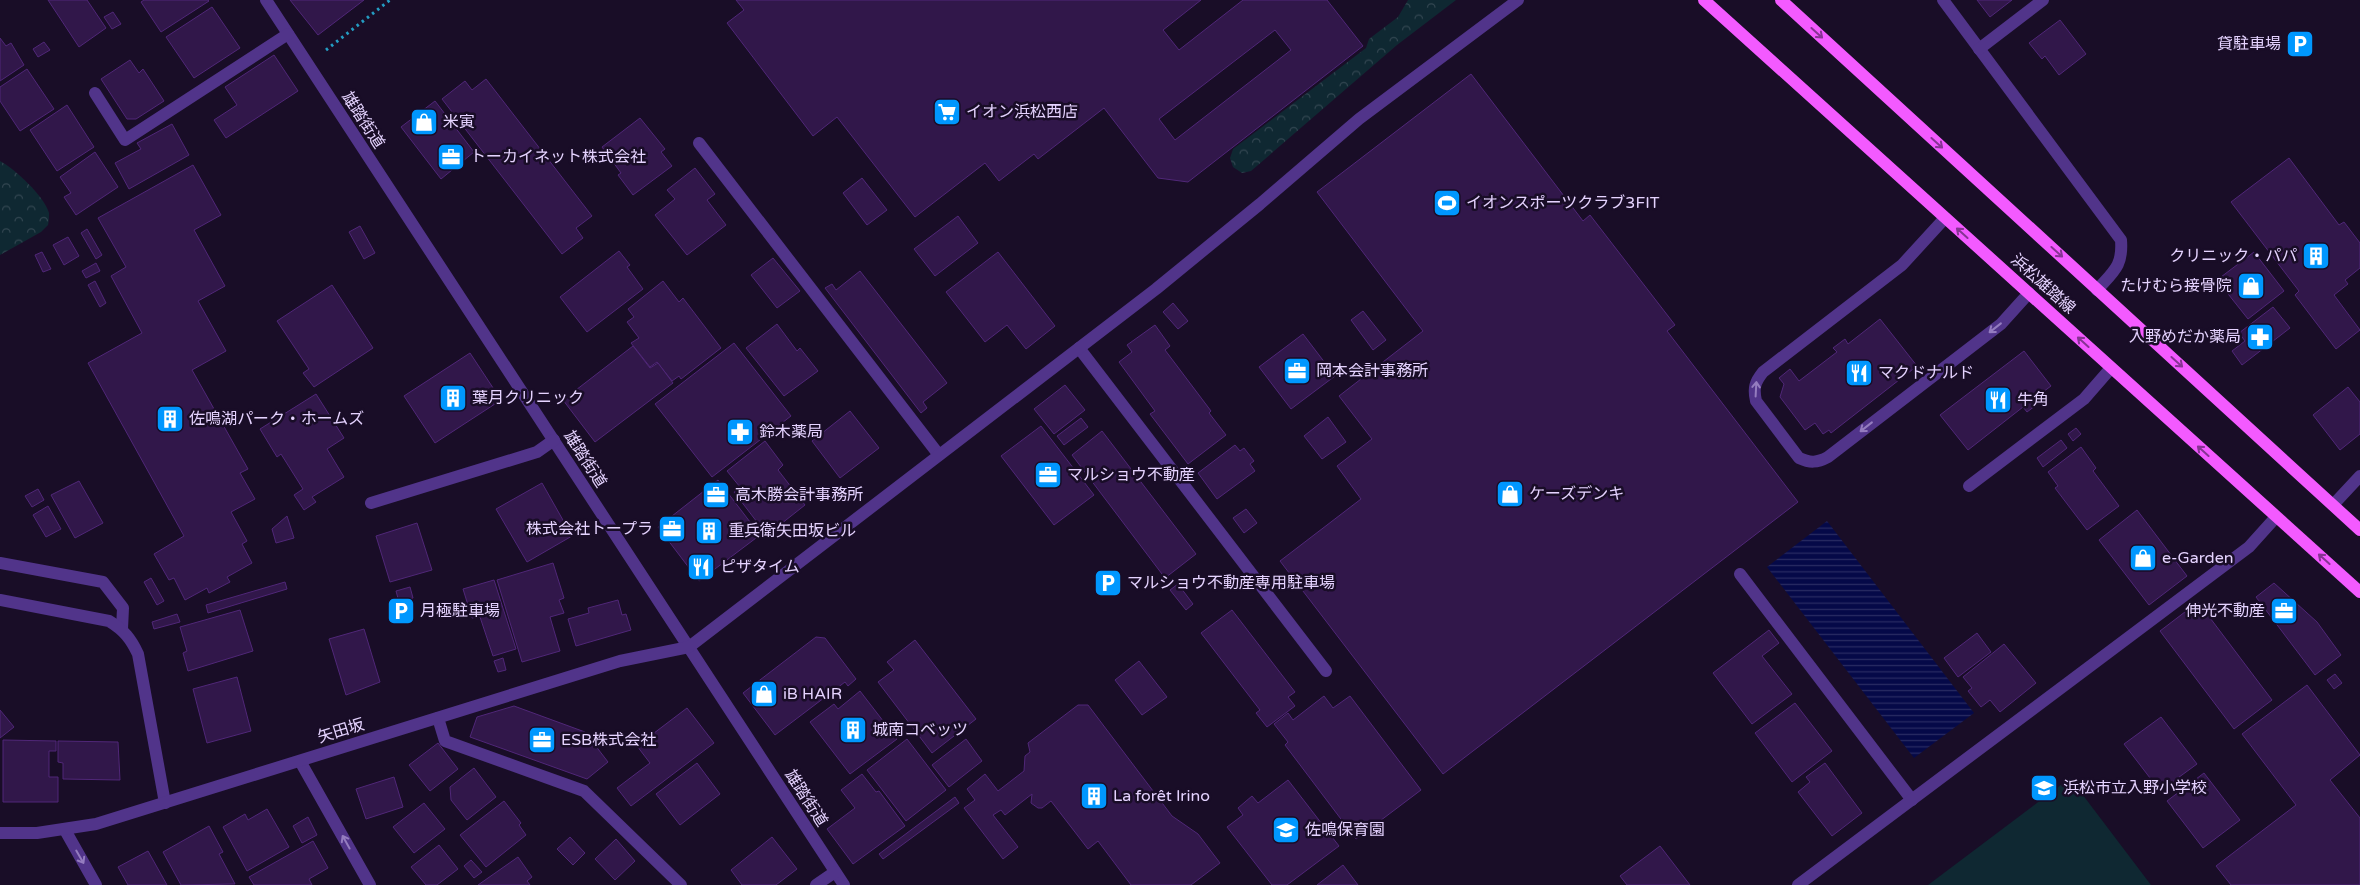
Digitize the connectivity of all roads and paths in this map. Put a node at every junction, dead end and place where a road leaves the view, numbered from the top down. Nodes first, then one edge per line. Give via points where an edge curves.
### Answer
1 (266, 0) edge
2 (390, 0) edge
3 (1518, 0) edge
4 (1704, 0) edge
5 (1781, 0) edge
6 (1943, 0) edge
7 (2044, 0) edge
8 (288, 34) junction
9 (1980, 49) junction
10 (306, 62) junction
11 (95, 93) dead end
12 (698, 143) dead end
13 (1945, 218) junction
14 (2098, 290) junction
15 (2028, 293) junction
16 (1079, 348) junction
17 (2112, 368) junction
18 (554, 440) junction
19 (939, 455) junction
20 (2360, 476) edge
21 (1969, 486) dead end
22 (371, 503) dead end
23 (2333, 505) junction
24 (2276, 516) junction
25 (2360, 530) edge
26 (0, 563) edge
27 (1740, 574) dead end
28 (2360, 592) edge
29 (0, 600) edge
30 (122, 629) junction
31 (689, 646) junction
32 (1326, 671) dead end
33 (438, 718) junction
34 (300, 761) junction
35 (1912, 800) junction
36 (165, 803) junction
37 (65, 830) junction
38 (0, 833) edge
39 (835, 872) junction
40 (96, 885) edge
41 (370, 885) edge
42 (681, 885) edge
43 (816, 885) edge
44 (844, 885) edge
45 (1798, 885) edge

1 - 8 street, 雄踏街道
2 - 10 path
3 - 16 street via 1401,86 1208,247
4 - 13 main road, 浜松雄踏線
5 -> 14 main road, 浜松雄踏線
6 - 9 street
7 - 9 street
8 - 10 street, 雄踏街道
8 - 11 street via 125,140
9 - 14 street via 2121,240 2122,256
10 - 18 street, 雄踏街道
12 - 19 street
15 -> 13 main road, 浜松雄踏線
15 -> 13 street via 2001,324 1819,462 1800,458 1756,401 1756,380 1902,265
14 -> 23 main road, 浜松雄踏線
17 -> 15 main road, 浜松雄踏線
16 - 19 street
16 - 32 street
17 - 21 street via 2084,399
24 -> 17 main road, 浜松雄踏線
18 - 22 street via 537,452
18 - 31 street, 雄踏街道
19 - 31 street
20 - 23 street
23 - 25 main road, 浜松雄踏線
28 -> 24 main road, 浜松雄踏線
24 - 35 street via 2249,547
26 - 30 street via 103,582 123,608
27 - 35 street
29 - 30 street via 109,621
30 - 36 street via 138,654
31 - 33 street, 矢田坂 via 620,661
31 - 39 street, 雄踏街道
33 - 34 street, 矢田坂
33 - 42 street via 445,741 584,791
34 - 36 street, 矢田坂
41 -> 34 street
35 - 45 street
36 - 37 street, 矢田坂
37 - 38 street, 矢田坂
37 -> 40 street
39 - 43 street
39 - 44 street, 雄踏街道

